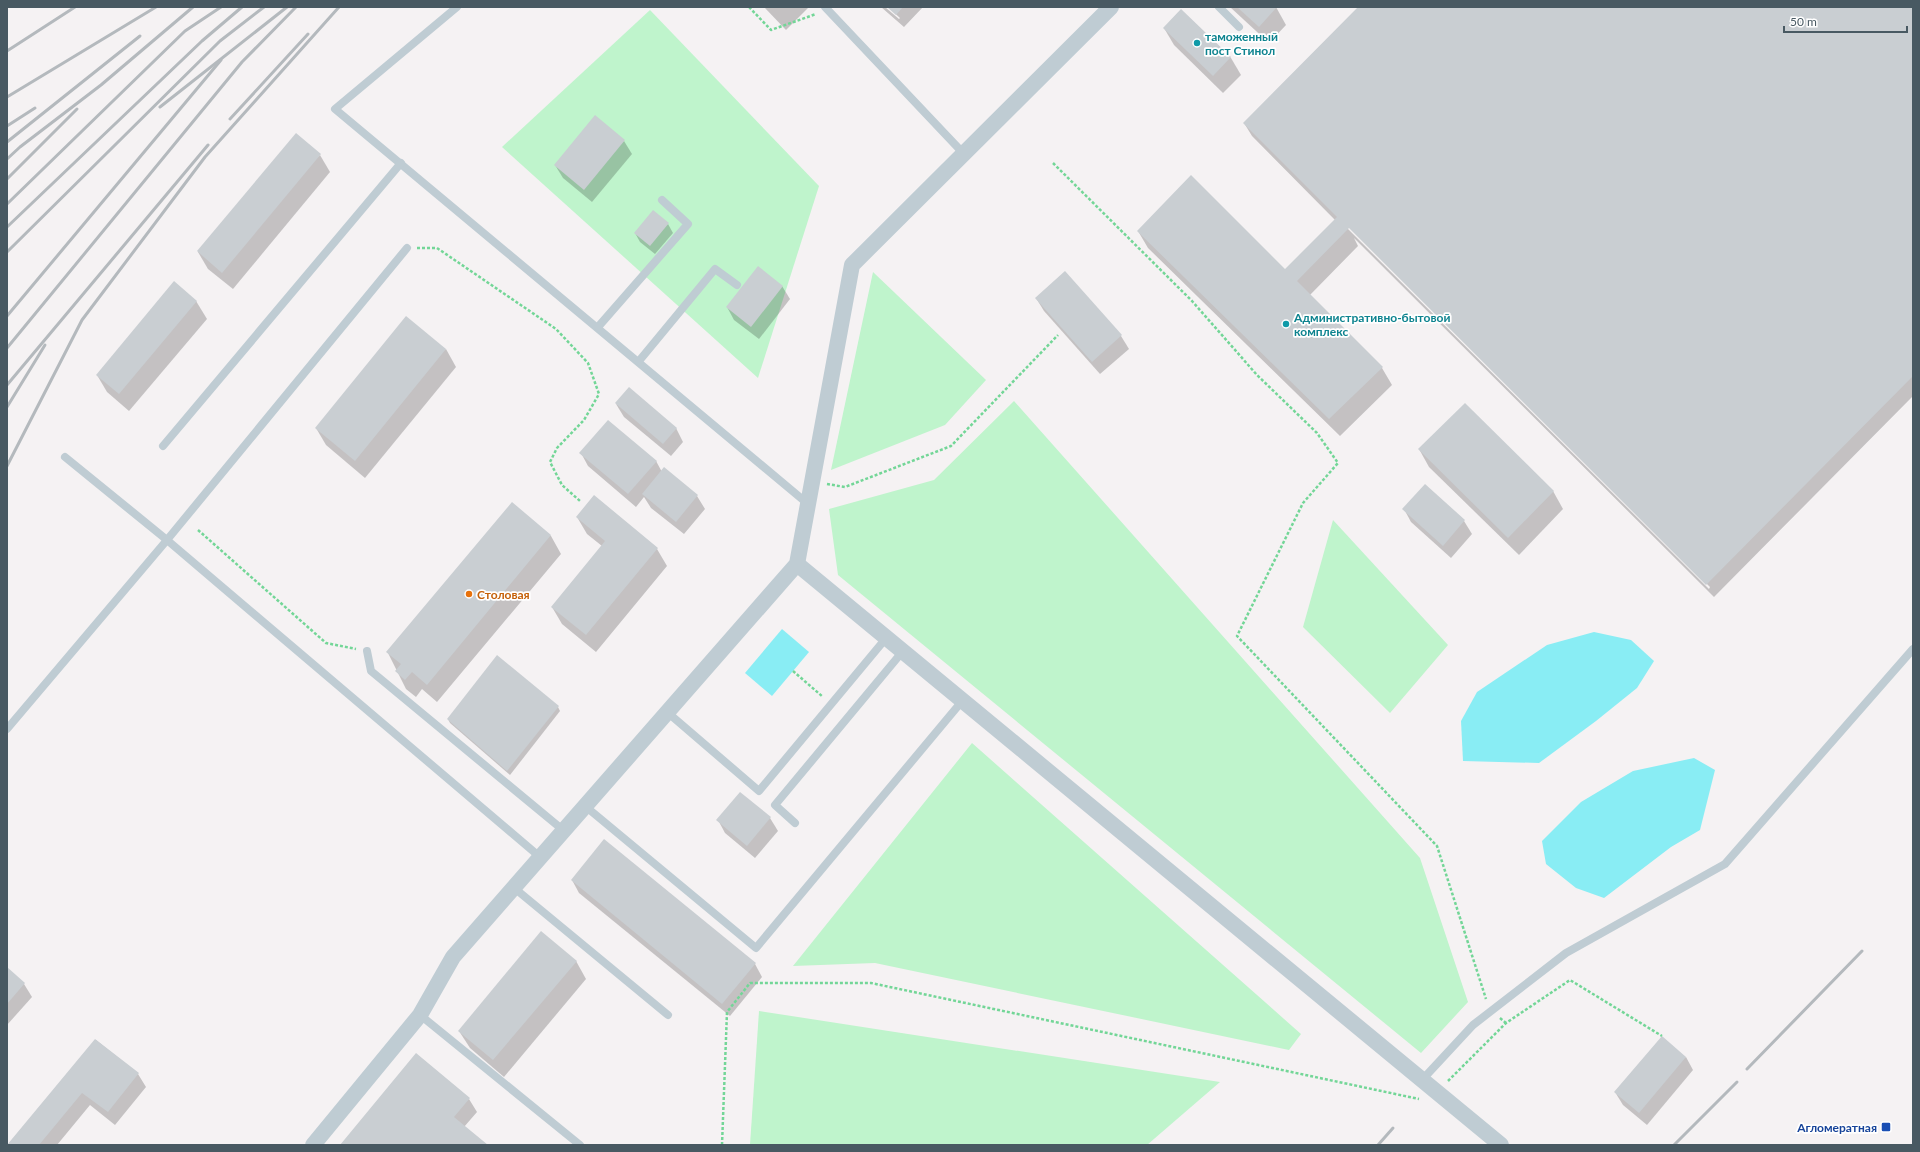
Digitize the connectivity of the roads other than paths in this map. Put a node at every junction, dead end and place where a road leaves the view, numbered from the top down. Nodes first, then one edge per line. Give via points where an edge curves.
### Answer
1 (457, 7) edge
2 (1111, 7) edge
3 (1219, 7) edge
4 (827, 9) edge
5 (1239, 27) dead end
6 (964, 154) junction
7 (401, 163) junction
8 (662, 200) dead end
9 (407, 248) road end
10 (737, 285) dead end
11 (598, 327) junction
12 (639, 361) junction
13 (163, 446) dead end
14 (65, 457) dead end
15 (808, 504) junction
16 (167, 540) junction
17 (797, 564) junction
18 (887, 637) junction
19 (1913, 649) edge
20 (367, 651) road end
21 (903, 651) junction
22 (963, 700) junction
23 (667, 712) junction
24 (7, 729) edge
25 (585, 806) junction
26 (795, 823) dead end
27 (563, 830) junction
28 (540, 857) junction
29 (513, 887) junction
30 (420, 1015) junction
31 (668, 1015) dead end
32 (1422, 1080) junction
33 (313, 1145) edge
34 (580, 1145) edge
35 (1501, 1145) edge

1 - 7 lane via 335,109
2 - 6 street
3 - 5 lane
4 - 6 lane
6 - 15 street via 852,265
7 - 11 lane
7 - 13 lane
8 - 11 lane via 688,224
9 - 16 lane
10 - 12 lane via 715,269
11 - 12 lane
12 - 15 lane
14 - 16 lane
15 - 17 street
16 - 24 lane
16 - 28 lane
17 - 18 street
17 - 23 street
18 - 21 street
18 - 23 lane via 759,791
19 - 32 lane via 1725,864 1566,953 1472,1025
20 - 27 lane via 371,670
21 - 22 street
21 - 26 lane via 775,805
22 - 25 lane via 756,948
22 - 32 street
23 - 25 street
25 - 27 street
27 - 28 street
28 - 29 street
29 - 30 street via 452,956
29 - 31 lane
30 - 33 street
30 - 34 lane
32 - 35 street

